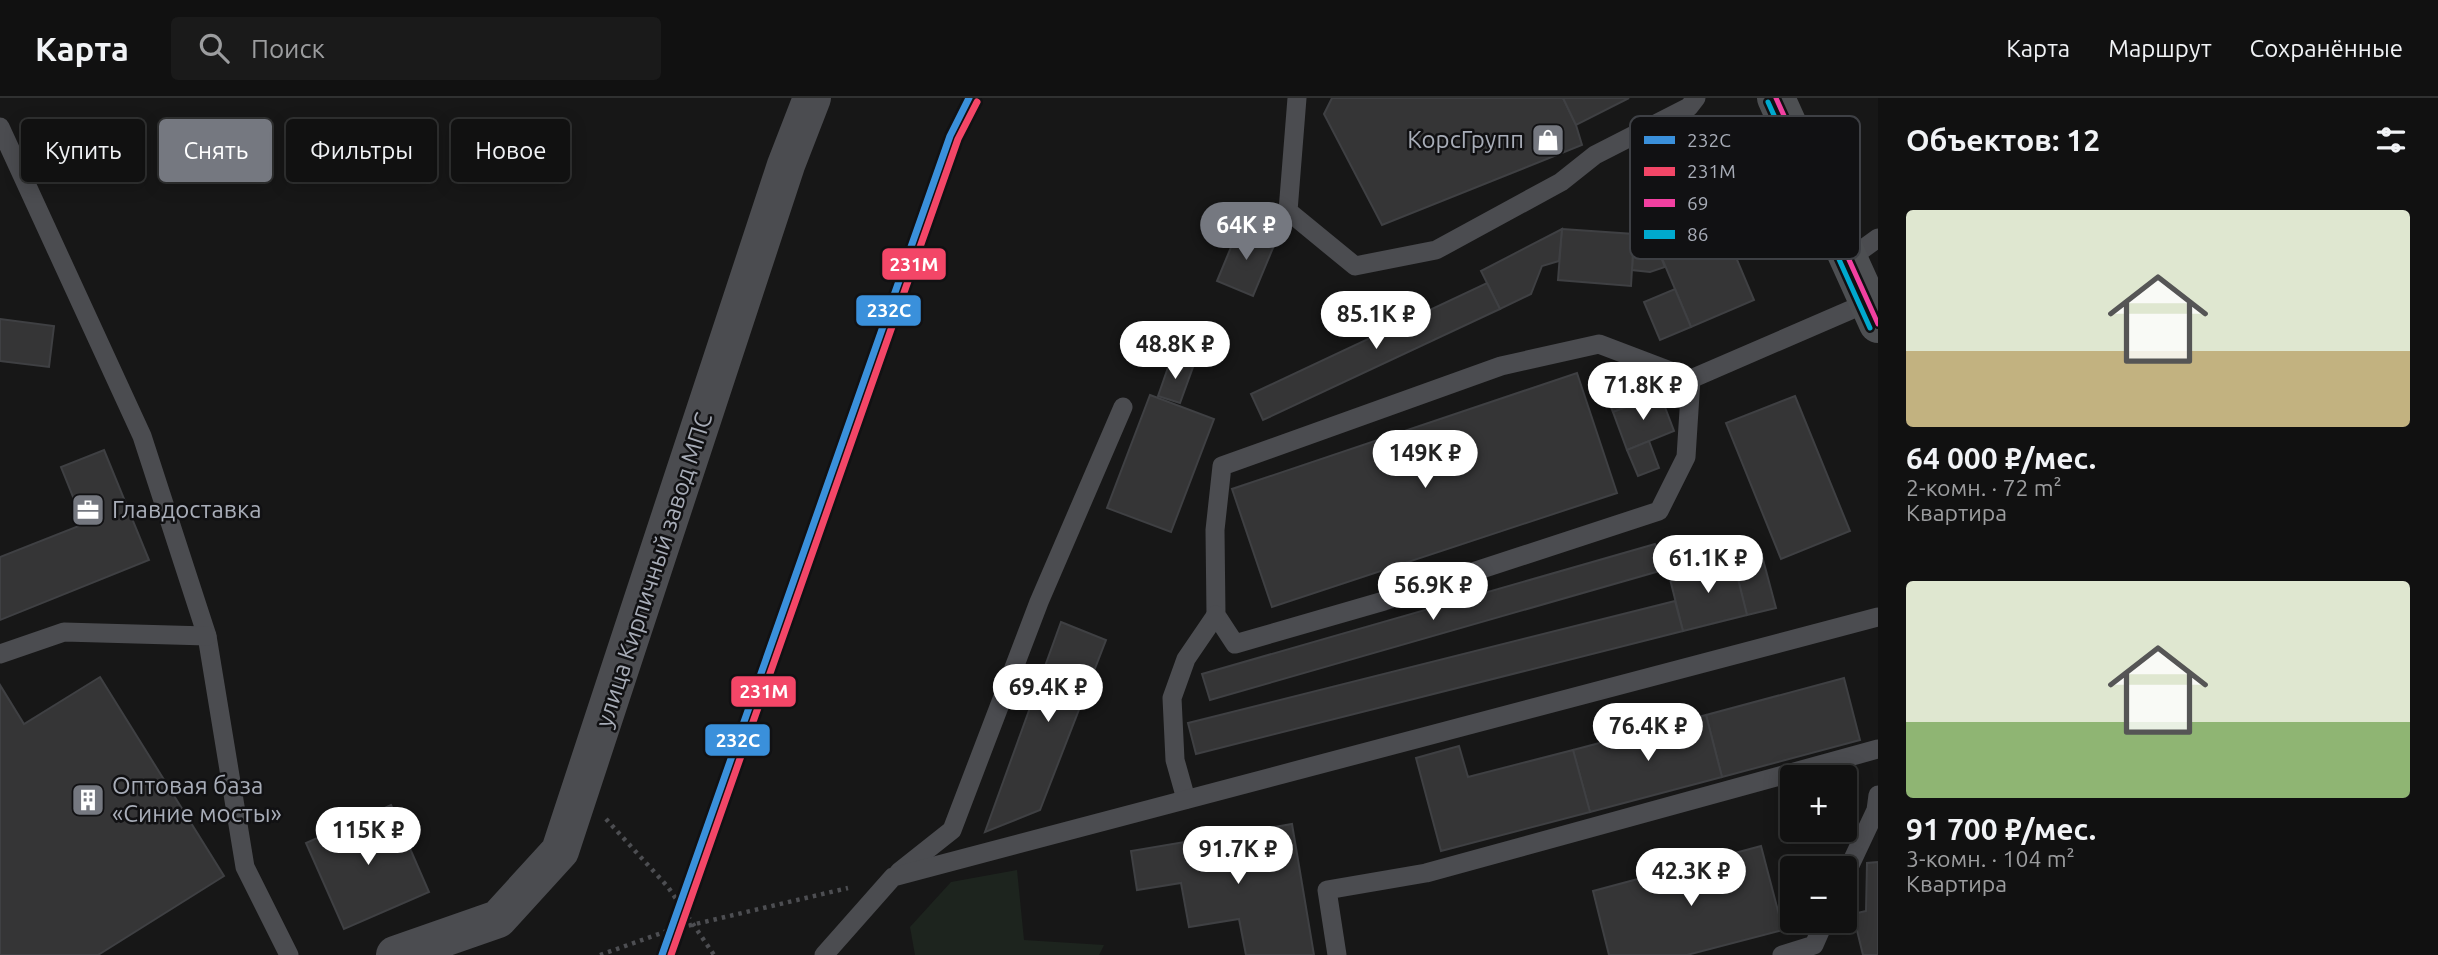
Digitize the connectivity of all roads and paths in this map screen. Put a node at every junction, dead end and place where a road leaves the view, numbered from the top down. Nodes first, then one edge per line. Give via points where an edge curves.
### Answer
1 (812, 98) edge
2 (1297, 98) edge
3 (1696, 98) edge
4 (1776, 98) edge
5 (1671, 116) edge
6 (1786, 116) edge
7 (0, 127) edge
8 (1630, 137) edge
9 (1864, 249) edge
10 (1873, 313) edge
11 (1691, 379) junction
12 (1123, 407) dead end
13 (1216, 615) junction
14 (1878, 617) edge
15 (207, 636) junction
16 (0, 654) edge
17 (1878, 749) edge
18 (581, 791) junction
19 (1878, 795) edge
20 (1186, 799) junction
21 (1854, 856) edge
22 (893, 877) junction
23 (694, 925) junction
24 (1820, 933) edge
25 (1814, 950) edge
26 (289, 955) edge
27 (395, 955) edge
28 (600, 955) edge
29 (715, 955) edge
30 (824, 955) edge
31 (1337, 955) edge
32 (1782, 955) edge

1 - 18 street, улица Кирпичный завод МПС
2 - 8 lane via 1289,211 1355,266 1436,250 1561,182 1595,155
3 - 5 lane
4 - 6 main road
7 - 15 lane via 142,436
9 - 10 main road
10 - 11 lane
11 - 13 lane via 1686,457 1659,511 1384,601 1235,644
11 - 13 lane via 1599,344 1501,366 1222,466 1215,530
12 - 22 lane via 1039,602 952,830
13 - 20 lane via 1186,659 1172,698 1175,760
14 - 20 lane
15 - 16 lane via 64,632
15 - 26 lane via 245,867
17 - 31 lane via 1426,873 1327,890
18 - 23 path via 668,887
18 - 27 street, улица Кирпичный завод МПС via 560,851 498,919
19 - 21 lane via 1876,810
20 - 22 lane
22 - 23 path
22 - 30 lane
23 - 28 path
23 - 29 path
24 - 25 lane
25 - 32 lane

